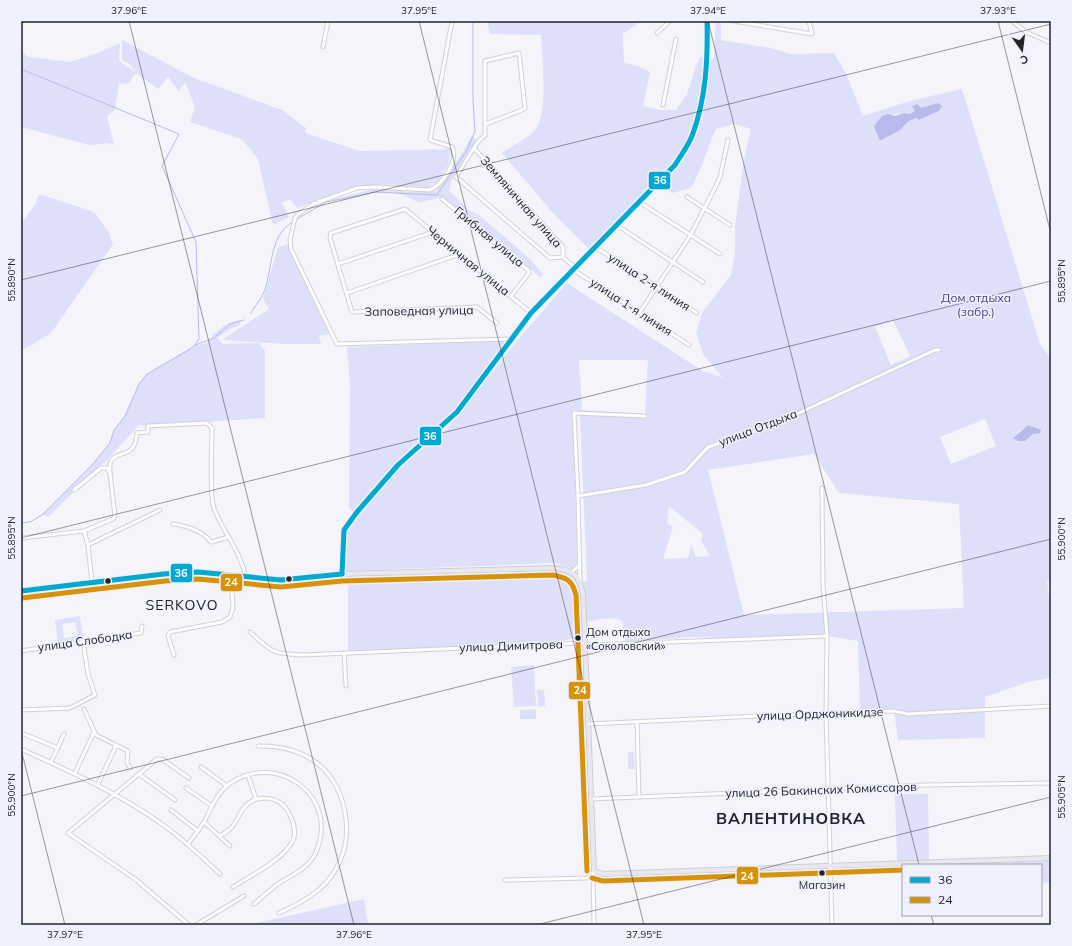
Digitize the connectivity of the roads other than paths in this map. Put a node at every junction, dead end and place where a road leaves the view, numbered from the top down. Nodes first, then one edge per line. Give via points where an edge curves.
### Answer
1 (328, 21) edge
2 (452, 21) edge
3 (670, 21) edge
4 (707, 21) edge
5 (736, 21) edge
6 (809, 21) edge
7 (1012, 21) edge
8 (657, 33) dead end
9 (676, 39) dead end
10 (1051, 44) edge
11 (323, 47) dead end
12 (663, 105) dead end
13 (486, 124) junction
14 (728, 140) dead end
15 (474, 148) junction
16 (687, 197) dead end
17 (442, 199) dead end
18 (644, 205) dead end
19 (405, 209) joint
20 (704, 209) junction
21 (730, 225) dead end
22 (621, 228) dead end
23 (433, 232) junction
24 (690, 236) junction
25 (600, 250) dead end
26 (460, 254) junction
27 (720, 254) dead end
28 (563, 257) junction
29 (673, 262) junction
30 (338, 264) junction
31 (573, 268) junction
32 (703, 282) dead end
33 (656, 287) junction
34 (347, 293) junction
35 (511, 296) junction
36 (640, 312) junction
37 (531, 313) junction
38 (697, 313) dead end
39 (497, 323) dead end
40 (511, 339) junction
41 (689, 345) dead end
42 (940, 350) dead end
43 (645, 416) dead end
44 (110, 473) junction
45 (822, 488) dead end
46 (74, 490) dead end
47 (578, 496) junction
48 (160, 510) dead end
49 (173, 524) dead end
50 (84, 531) junction
51 (229, 537) junction
52 (21, 538) edge
53 (88, 545) junction
54 (580, 564) junction
55 (572, 572) junction
56 (342, 574) junction
57 (231, 576) junction
58 (246, 578) junction
59 (92, 582) junction
60 (580, 582) junction
61 (21, 590) edge
62 (142, 626) dead end
63 (250, 632) dead end
64 (827, 636) junction
65 (83, 641) junction
66 (585, 643) junction
67 (21, 650) edge
68 (344, 653) junction
69 (174, 655) dead end
70 (346, 686) dead end
71 (1051, 706) edge
72 (84, 709) dead end
73 (21, 710) edge
74 (826, 713) junction
75 (637, 722) junction
76 (588, 724) junction
77 (94, 732) junction
78 (21, 733) edge
79 (64, 734) dead end
80 (116, 746) junction
81 (258, 746) dead end
82 (58, 748) junction
83 (21, 749) edge
84 (51, 762) junction
85 (201, 767) dead end
86 (130, 768) dead end
87 (75, 774) junction
88 (138, 774) junction
89 (248, 774) junction
90 (189, 778) dead end
91 (1051, 783) edge
92 (98, 784) junction
93 (227, 786) junction
94 (186, 788) dead end
95 (829, 789) junction
96 (115, 795) junction
97 (639, 797) junction
98 (256, 799) junction
99 (590, 799) junction
100 (175, 800) dead end
101 (212, 806) junction
102 (171, 810) dead end
103 (204, 822) junction
104 (198, 831) junction
105 (220, 836) junction
106 (188, 844) junction
107 (230, 846) dead end
108 (1051, 858) edge
109 (832, 866) junction
110 (594, 871) junction
111 (220, 874) dead end
112 (505, 880) dead end
113 (233, 887) dead end
114 (244, 896) dead end
115 (254, 904) dead end
116 (279, 913) dead end
117 (189, 925) edge
118 (196, 925) edge
119 (594, 925) edge
120 (832, 925) edge

1 - 11 street
2 - 40 street via 430,140 452,147 455,151 441,182 429,190 364,187 313,204 295,218 290,240 291,249 336,344
3 - 8 street
4 - 31 street via 708,64 704,92 692,137 675,165
5 - 6 street via 812,34
7 - 10 street via 1026,32
9 - 12 street
13 - 13 street via 524,108 519,53 485,61
13 - 15 street via 485,135
14 - 20 street via 720,177
15 - 28 street, Земляничная улица via 563,247
15 - 28 street via 456,177 550,258
16 - 20 street
17 - 35 street, Грибная улица via 528,270
18 - 24 street
19 - 23 street, Черничная улица
19 - 30 street, Заповедная улица via 331,233 330,238
20 - 21 street
20 - 24 street
22 - 29 street
23 - 26 street, Черничная улица
23 - 30 street
24 - 27 street
24 - 29 street
25 - 33 street, улица 2-я линия
26 - 34 street
26 - 35 street, Черничная улица
28 - 31 street, улица 1-я линия
29 - 32 street
29 - 33 street
30 - 34 street, Заповедная улица
31 - 36 street, улица 1-я линия
31 - 37 street
33 - 36 street
33 - 38 street, улица 2-я линия
34 - 39 street, Заповедная улица via 352,312 477,307
35 - 37 street, Черничная улица
36 - 41 street, улица 1-я линия
37 - 40 street
40 - 56 street via 457,412 398,465 351,520 344,530
42 - 47 street, улица Отдыха via 935,350 773,425 708,447 685,472 646,485
43 - 47 street via 574,413
44 - 46 street via 107,468 101,468
44 - 50 street via 116,516
44 - 51 street via 110,462 127,453 136,443 137,433 148,432 148,426 210,424 212,502
45 - 64 street via 823,585
47 - 54 street
48 - 53 street
49 - 51 street via 185,525 202,533 211,542
50 - 52 street
50 - 53 street
51 - 58 street via 242,561
53 - 59 street
54 - 55 street
54 - 60 street
55 - 56 main road via 554,568
55 - 60 main road
56 - 58 main road via 286,579
57 - 58 main road
57 - 59 main road via 198,572
57 - 69 street via 233,608 230,617 222,622 170,632 168,636
59 - 61 main road
60 - 66 main road via 583,594
62 - 65 street, улица Слободка via 141,633
63 - 68 street, улица Димитрова via 276,653
64 - 66 street, улица Димитрова via 631,644
64 - 74 street
65 - 67 street, улица Слободка
65 - 73 street via 88,674 95,695 70,708
66 - 68 street, улица Димитрова
66 - 76 main road
68 - 70 street
71 - 74 street, улица Орджоникидзе via 908,714 894,711
72 - 77 street
74 - 75 street, улица Орджоникидзе
74 - 95 street
75 - 76 street, улица Орджоникидзе
75 - 97 street
76 - 99 main road
77 - 80 street via 96,736
77 - 87 street
78 - 82 street
79 - 82 street
80 - 86 street via 129,753 126,761
80 - 92 street
81 - 116 street via 290,749 319,764 338,790 345,816 347,838 336,870 326,884 314,894
82 - 84 street
83 - 84 street
84 - 87 street
85 - 93 street
87 - 92 street
88 - 90 street via 160,759
88 - 96 street
88 - 100 street
89 - 93 street
89 - 98 street
89 - 115 street via 275,772 292,778 316,804 322,827 316,853 302,870 276,885
91 - 95 street, улица 26 Бакинских Комиссаров
92 - 96 street
93 - 101 street
94 - 101 street
95 - 97 street, улица 26 Бакинских Комиссаров
95 - 109 street
96 - 106 street via 159,822
96 - 117 street via 68,833 134,879
97 - 99 street, улица 26 Бакинских Комиссаров
98 - 105 street via 242,809 233,825
98 - 113 street via 271,799 282,803 294,828 294,840 283,855
99 - 110 main road
101 - 103 street
102 - 104 street
103 - 104 street
103 - 105 street
104 - 106 street
105 - 107 street
106 - 111 street
108 - 109 main road
109 - 110 main road via 603,874
109 - 120 street
110 - 112 street via 587,878
110 - 119 street
114 - 118 street

